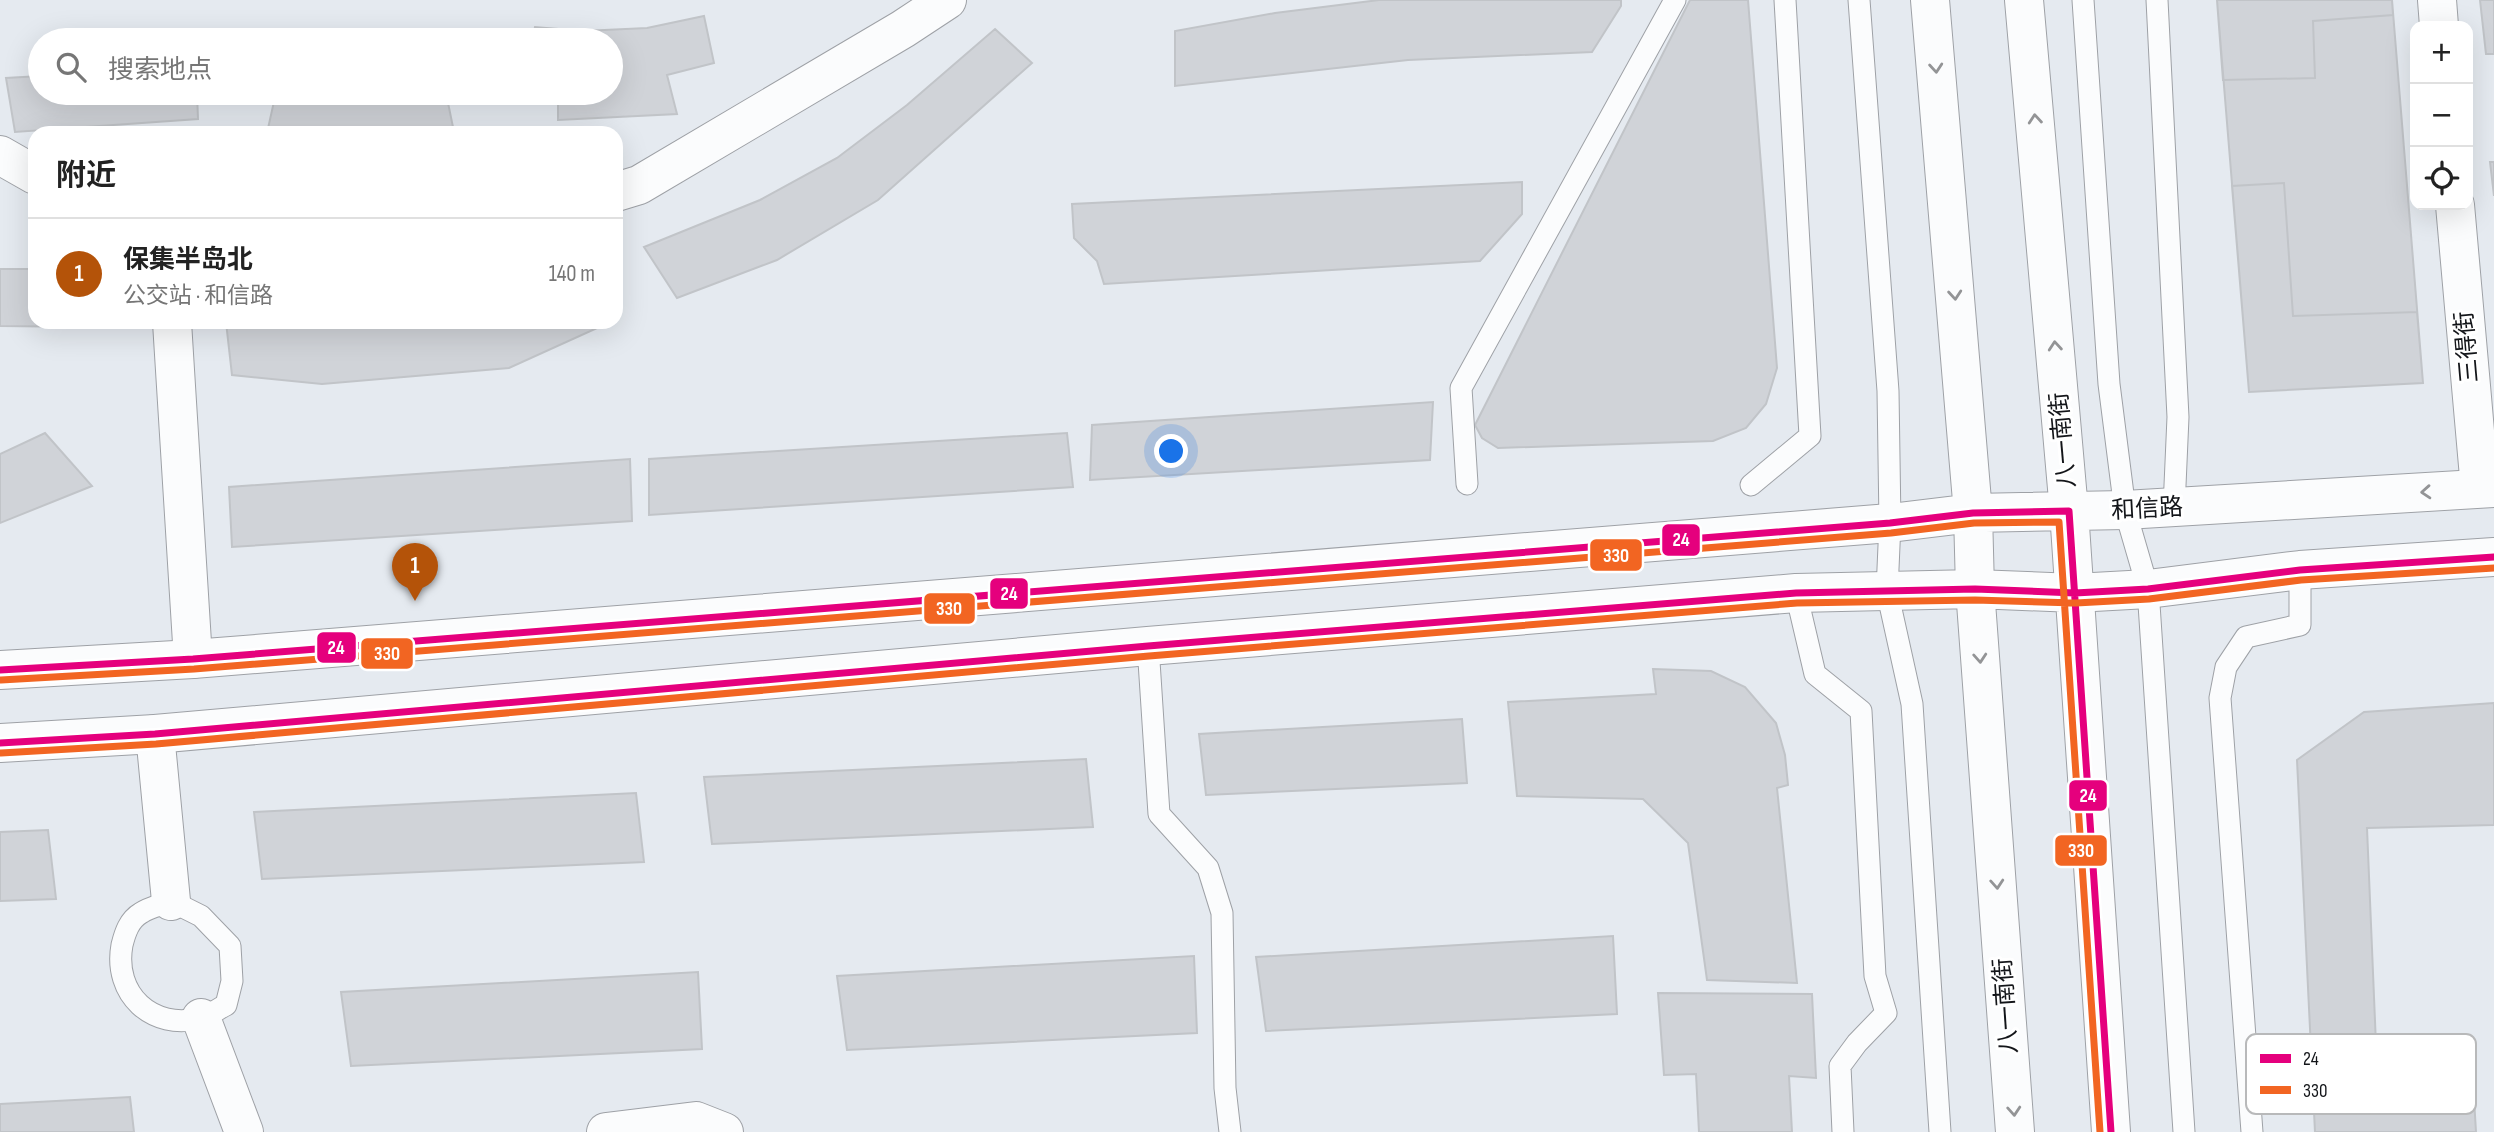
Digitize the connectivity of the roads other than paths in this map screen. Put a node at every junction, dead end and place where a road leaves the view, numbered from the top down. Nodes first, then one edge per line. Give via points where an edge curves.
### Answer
1 (947, 0) edge
2 (1675, 0) edge
3 (1785, 0) edge
4 (1859, 0) edge
5 (1930, 0) edge
6 (2024, 0) edge
7 (2083, 0) edge
8 (2157, 0) edge
9 (2437, 0) edge
10 (2439, 21) edge
11 (0, 155) edge
12 (28, 171) edge
13 (623, 190) edge
14 (2456, 210) edge
15 (172, 329) edge
16 (1467, 484) dead end
17 (1751, 485) dead end
18 (2487, 488) edge
19 (2174, 508) junction
20 (2125, 510) junction
21 (2069, 511) junction
22 (1973, 513) junction
23 (1890, 523) junction
24 (2494, 556) edge
25 (2300, 570) junction
26 (1975, 589) junction
27 (2148, 589) junction
28 (1887, 591) junction
29 (1796, 593) junction
30 (2075, 593) junction
31 (1148, 646) junction
32 (193, 659) junction
33 (0, 670) edge
34 (155, 734) junction
35 (0, 743) edge
36 (172, 901) junction
37 (201, 1018) junction
38 (2246, 1051) edge
39 (2251, 1114) edge
40 (244, 1132) edge
41 (606, 1132) edge
42 (724, 1132) edge
43 (1230, 1132) edge
44 (1843, 1132) edge
45 (1940, 1132) edge
46 (2015, 1132) edge
47 (2111, 1132) edge
48 (2184, 1132) edge
49 (2252, 1132) edge

1 - 13 street via 639,185
2 - 16 lane via 1461,388
3 - 17 lane via 1810,436
4 - 23 lane via 1888,391
5 -> 22 street, 八一南街
21 -> 6 street, 八一南街
7 - 20 lane via 2109,384
8 - 19 lane via 2178,417
9 - 10 street
11 - 12 street
14 - 18 street, 三得街
15 - 32 street
18 -> 19 street, 和信路
19 - 20 street, 和信路
20 - 21 street, 和信路
20 - 27 lane
21 - 22 street, 和信路
21 - 30 street, 八一南街
22 - 23 street, 和信路
22 - 26 street, 八一南街
23 - 28 lane
23 - 32 street, 和信路
24 - 25 street
25 - 27 street
25 - 38 lane via 2300,625 2246,637 2226,667 2220,698
26 - 28 street
26 - 30 street
26 -> 46 street, 八一南街
27 - 30 street
27 - 48 lane
28 - 29 street
28 - 45 lane via 1912,704
29 - 31 street
29 - 44 lane via 1815,674 1861,711 1875,976 1886,1013 1840,1066
30 - 47 street, 八一南街
31 - 34 street
31 - 43 lane via 1159,814 1208,868 1222,914
32 - 33 street, 和信路
34 - 35 street
34 - 36 street
36 - 37 lane via 201,916 230,946 232,981 226,1005
36 - 37 lane via 140,913 125,930 119,964 127,991 145,1011 173,1019
37 - 40 street
39 - 49 lane
41 - 42 street via 696,1121

